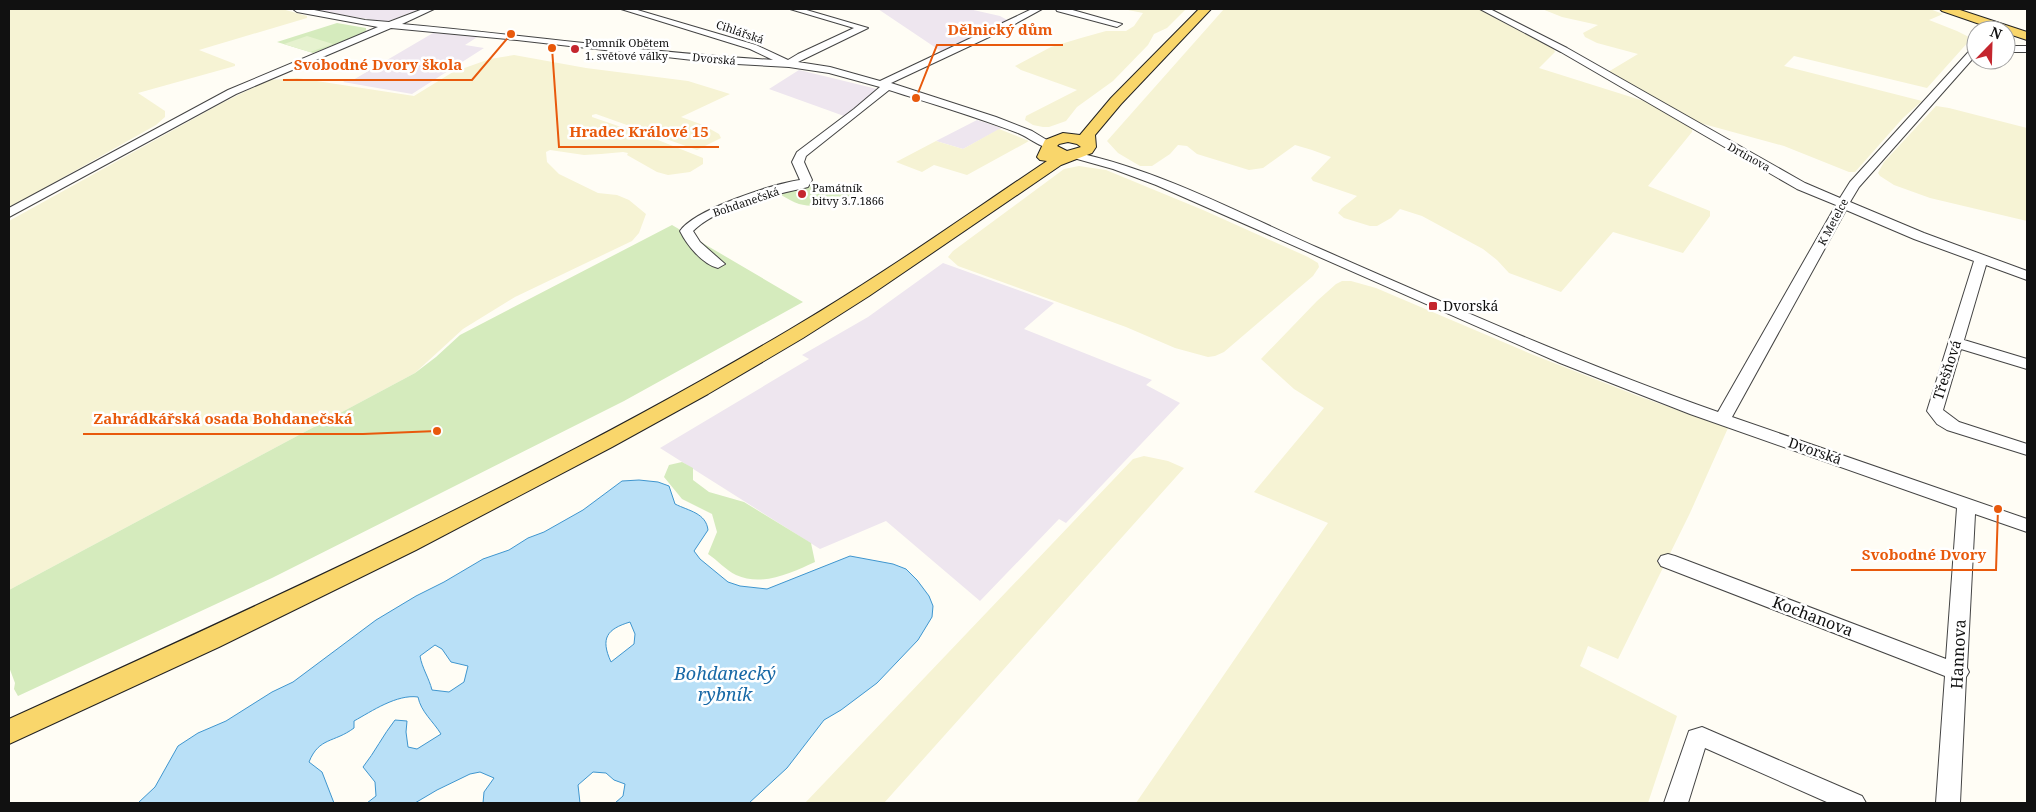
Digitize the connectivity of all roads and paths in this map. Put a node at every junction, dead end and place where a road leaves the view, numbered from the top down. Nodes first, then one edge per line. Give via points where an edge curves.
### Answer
1 (297, 9) edge
2 (430, 9) edge
3 (625, 9) edge
4 (801, 9) edge
5 (1038, 9) edge
6 (1060, 9) edge
7 (1205, 9) edge
8 (1484, 9) edge
9 (1946, 9) edge
10 (1117, 24) dead end
11 (390, 26) junction
12 (2027, 37) edge
13 (1966, 60) edge
14 (789, 64) junction
15 (885, 85) junction
16 (1116, 101) junction
17 (1055, 142) junction
18 (1088, 145) junction
19 (1073, 155) junction
20 (1107, 162) junction
21 (1001, 198) junction
22 (1842, 204) junction
23 (9, 213) edge
24 (1980, 259) junction
25 (718, 264) dead end
26 (2027, 276) edge
27 (1956, 342) junction
28 (2027, 364) edge
29 (1723, 418) junction
30 (2027, 450) edge
31 (1966, 504) junction
32 (2027, 526) edge
33 (1668, 561) dead end
34 (1958, 672) junction
35 (9, 732) edge
36 (1676, 803) edge
37 (1854, 803) edge
38 (1948, 803) edge

1 - 11 street, Dvorská
2 - 11 street
3 - 14 street, Cihlářská via 752,47
4 - 14 street via 863,28
5 - 15 street
6 - 10 street
7 - 16 main road
8 - 22 street, Drtinova via 1564,50 1801,186
9 - 12 main road
11 - 14 street, Dvorská via 719,60
11 - 23 street via 272,74 197,110
13 - 22 street, K Metelce via 1854,185
14 - 15 street, Dvorská via 841,72
15 - 17 street, Dvorská
15 - 25 street, Bohdanečská via 858,112 801,154 798,162 806,180 804,184 733,205 689,226 686,231 689,238
16 - 17 main road via 1078,130
16 - 18 main road via 1088,134
17 - 18 main road, Dvorská via 1074,138
17 - 19 main road, Dvorská via 1059,154
17 - 21 main road via 1048,154
18 - 19 main road via 1084,152
18 - 20 street, Dvorská
19 - 20 street, Dvorská
19 - 21 main road via 1056,162
20 - 29 street, Dvorská via 1535,348
21 - 35 main road via 838,308 669,406 481,506 287,602
22 - 24 street, Drtinova
22 - 29 street, K Metelce
24 - 26 street, Drtinova
24 - 27 street, Třešňová
27 - 28 street
27 - 30 street, Třešňová via 1935,408 1938,416 1958,428
29 - 31 street, Dvorská
31 - 32 street, Dvorská
31 - 34 street, Hannova
33 - 34 street, Kochanova
34 - 38 street, Hannova
36 - 37 street via 1697,738 1706,737

